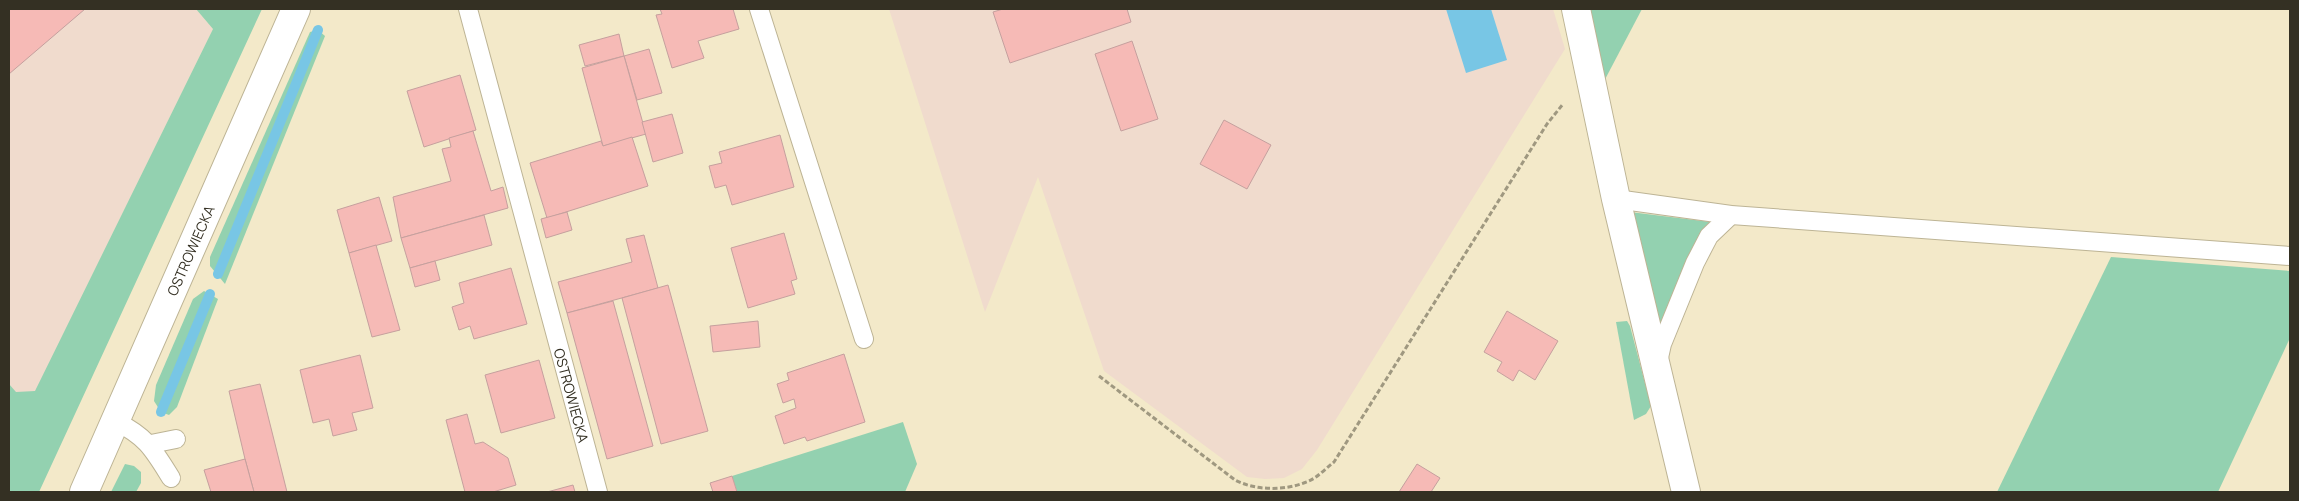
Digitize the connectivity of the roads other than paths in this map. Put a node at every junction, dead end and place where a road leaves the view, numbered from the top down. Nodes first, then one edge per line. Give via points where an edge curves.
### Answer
1 (296, 9) edge
2 (468, 9) edge
3 (759, 9) edge
4 (1576, 9) edge
5 (1616, 199) junction
6 (1731, 214) junction
7 (2290, 256) edge
8 (864, 339) dead end
9 (1656, 372) junction
10 (116, 421) junction
11 (176, 439) dead end
12 (151, 444) junction
13 (171, 478) dead end
14 (84, 492) edge
15 (598, 492) edge
16 (1686, 492) edge

1 - 10 street, OSTROWIECKA
2 - 15 lane, OSTROWIECKA
3 - 8 lane
4 - 5 street
5 - 6 lane
5 - 9 street
6 - 7 lane
6 - 9 lane via 1709,236 1695,263 1662,344
9 - 16 street
10 - 12 lane via 133,429
10 - 14 street, OSTROWIECKA
11 - 12 lane
12 - 13 lane

